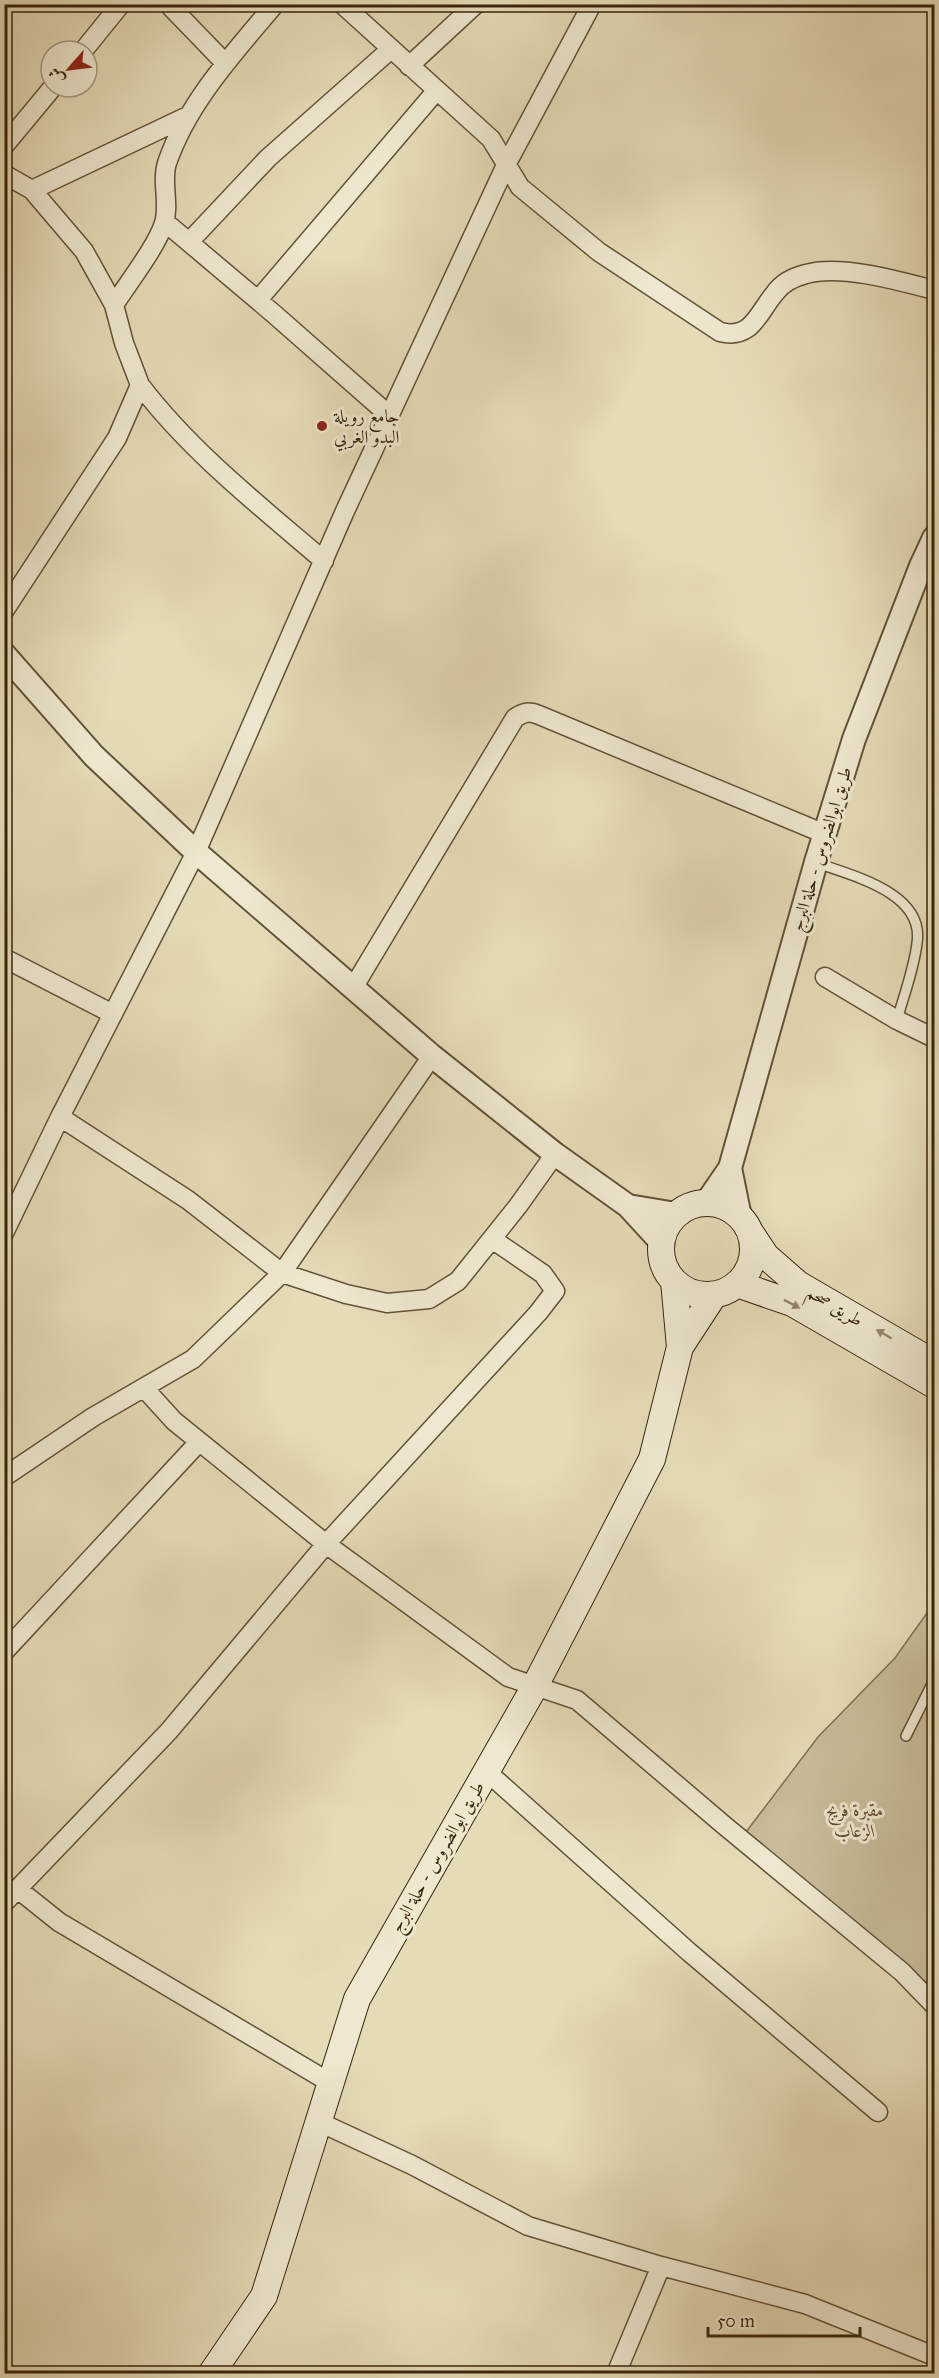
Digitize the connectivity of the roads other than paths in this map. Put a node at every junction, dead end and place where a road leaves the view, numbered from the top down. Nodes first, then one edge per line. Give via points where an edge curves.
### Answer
1 (121, 4) edge
2 (168, 4) edge
3 (275, 4) edge
4 (476, 4) edge
5 (592, 4) edge
6 (343, 5) edge
7 (93, 39) edge
8 (391, 49) junction
9 (225, 63) junction
10 (409, 66) junction
11 (437, 90) junction
12 (43, 99) edge
13 (188, 116) junction
14 (4, 146) edge
15 (506, 165) junction
16 (4, 174) edge
17 (32, 190) junction
18 (165, 222) junction
19 (189, 242) junction
20 (934, 290) edge
21 (258, 300) junction
22 (114, 305) junction
23 (140, 385) junction
24 (390, 416) junction
25 (934, 538) edge
26 (324, 561) junction
27 (4, 611) edge
28 (4, 654) edge
29 (825, 834) junction
30 (196, 852) junction
31 (816, 862) junction
32 (4, 958) edge
33 (825, 976) dead end
34 (353, 988) junction
35 (113, 1014) junction
36 (897, 1020) junction
37 (934, 1038) edge
38 (432, 1056) junction
39 (60, 1117) junction
40 (555, 1154) junction
41 (730, 1168) junction
42 (706, 1203) junction
43 (628, 1206) junction
44 (676, 1214) junction
45 (745, 1224) junction
46 (5, 1228) edge
47 (492, 1239) junction
48 (661, 1242) junction
49 (282, 1273) junction
50 (674, 1281) junction
51 (737, 1284) junction
52 (714, 1295) junction
53 (680, 1347) junction
54 (934, 1363) edge
55 (934, 1385) edge
56 (144, 1388) junction
57 (199, 1442) junction
58 (4, 1477) edge
59 (326, 1544) junction
60 (4, 1653) edge
61 (934, 1680) edge
62 (535, 1686) junction
63 (906, 1736) dead end
64 (486, 1771) junction
65 (19, 1890) junction
66 (4, 1904) edge
67 (934, 2005) edge
68 (329, 2082) junction
69 (878, 2112) dead end
70 (317, 2121) junction
71 (661, 2266) junction
72 (934, 2356) edge
73 (211, 2373) edge
74 (616, 2373) edge

1 - 7 street
2 - 9 street
3 - 9 street
4 - 10 street
5 - 15 street
6 - 8 street
8 - 10 street
8 - 19 street via 268,158
9 - 13 street
10 - 11 street
11 - 15 street via 491,139
11 - 21 street
12 - 14 street
13 - 17 street
13 - 18 street via 166,165
15 - 20 street via 520,187 599,252 720,332 738,334 746,330 776,291 808,273 876,275
15 - 24 street
16 - 17 street
17 - 22 street via 84,251
18 - 19 street
18 - 22 street
19 - 21 street
21 - 24 street
22 - 23 street
23 - 26 street via 161,412 222,471
23 - 27 street via 117,438
24 - 26 street
25 - 29 street, طريق ابوالضروس - حلة البرج via 854,739
26 - 30 street
28 - 30 street via 94,756
29 - 31 street, طريق ابوالضروس - حلة البرج
29 - 34 street via 539,715 522,713 515,718
30 - 34 street
30 - 35 street
31 - 36 lane via 877,884 916,918 918,941
31 - 41 street, طريق ابوالضروس - حلة البرج
32 - 35 street
33 - 36 street
34 - 38 street
35 - 39 street
36 - 37 street
38 - 40 street
38 - 49 street
39 - 46 street
39 - 49 street via 188,1200
40 - 43 street
40 - 47 street
41 - 42 street, طريق ابوالضروس - حلة البرج
41 - 45 street, طريق ابوالضروس - حلة البرج
42 - 44 main road
42 - 45 main road via 724,1206
43 - 44 street
43 - 48 street
44 - 48 main road
45 - 51 main road via 753,1250 748,1269
54 -> 45 main road, طريق صحم via 792,1279 766,1256
47 - 49 street via 458,1281 429,1299 387,1303
47 - 59 street via 543,1274 555,1291
48 - 50 main road via 665,1270
49 - 56 street via 193,1359
50 - 52 main road via 699,1295
50 - 53 main road, طريق ابوالضروس - حلة البرج
51 - 52 main road
51 -> 55 main road, طريق صحم via 792,1303
52 - 53 main road, طريق ابوالضروس - حلة البرج
53 - 62 main road, طريق ابوالضروس - حلة البرج via 652,1459
56 - 57 street
56 - 58 street
57 - 59 street
57 - 60 street
59 - 62 street via 508,1677
59 - 65 street via 169,1731
61 - 63 lane
62 - 64 main road, طريق ابوالضروس - حلة البرج
62 - 67 street via 577,1701 902,1972
64 - 68 main road, طريق ابوالضروس - حلة البرج via 357,1999
64 - 69 street via 689,1952
65 - 66 street
65 - 68 street via 59,1922
68 - 70 main road, طريق ابوالضروس - حلة البرج
70 - 71 street via 528,2226
70 - 73 main road, طريق ابوالضروس - حلة البرج via 264,2296
71 - 72 street via 805,2304
71 - 74 street

